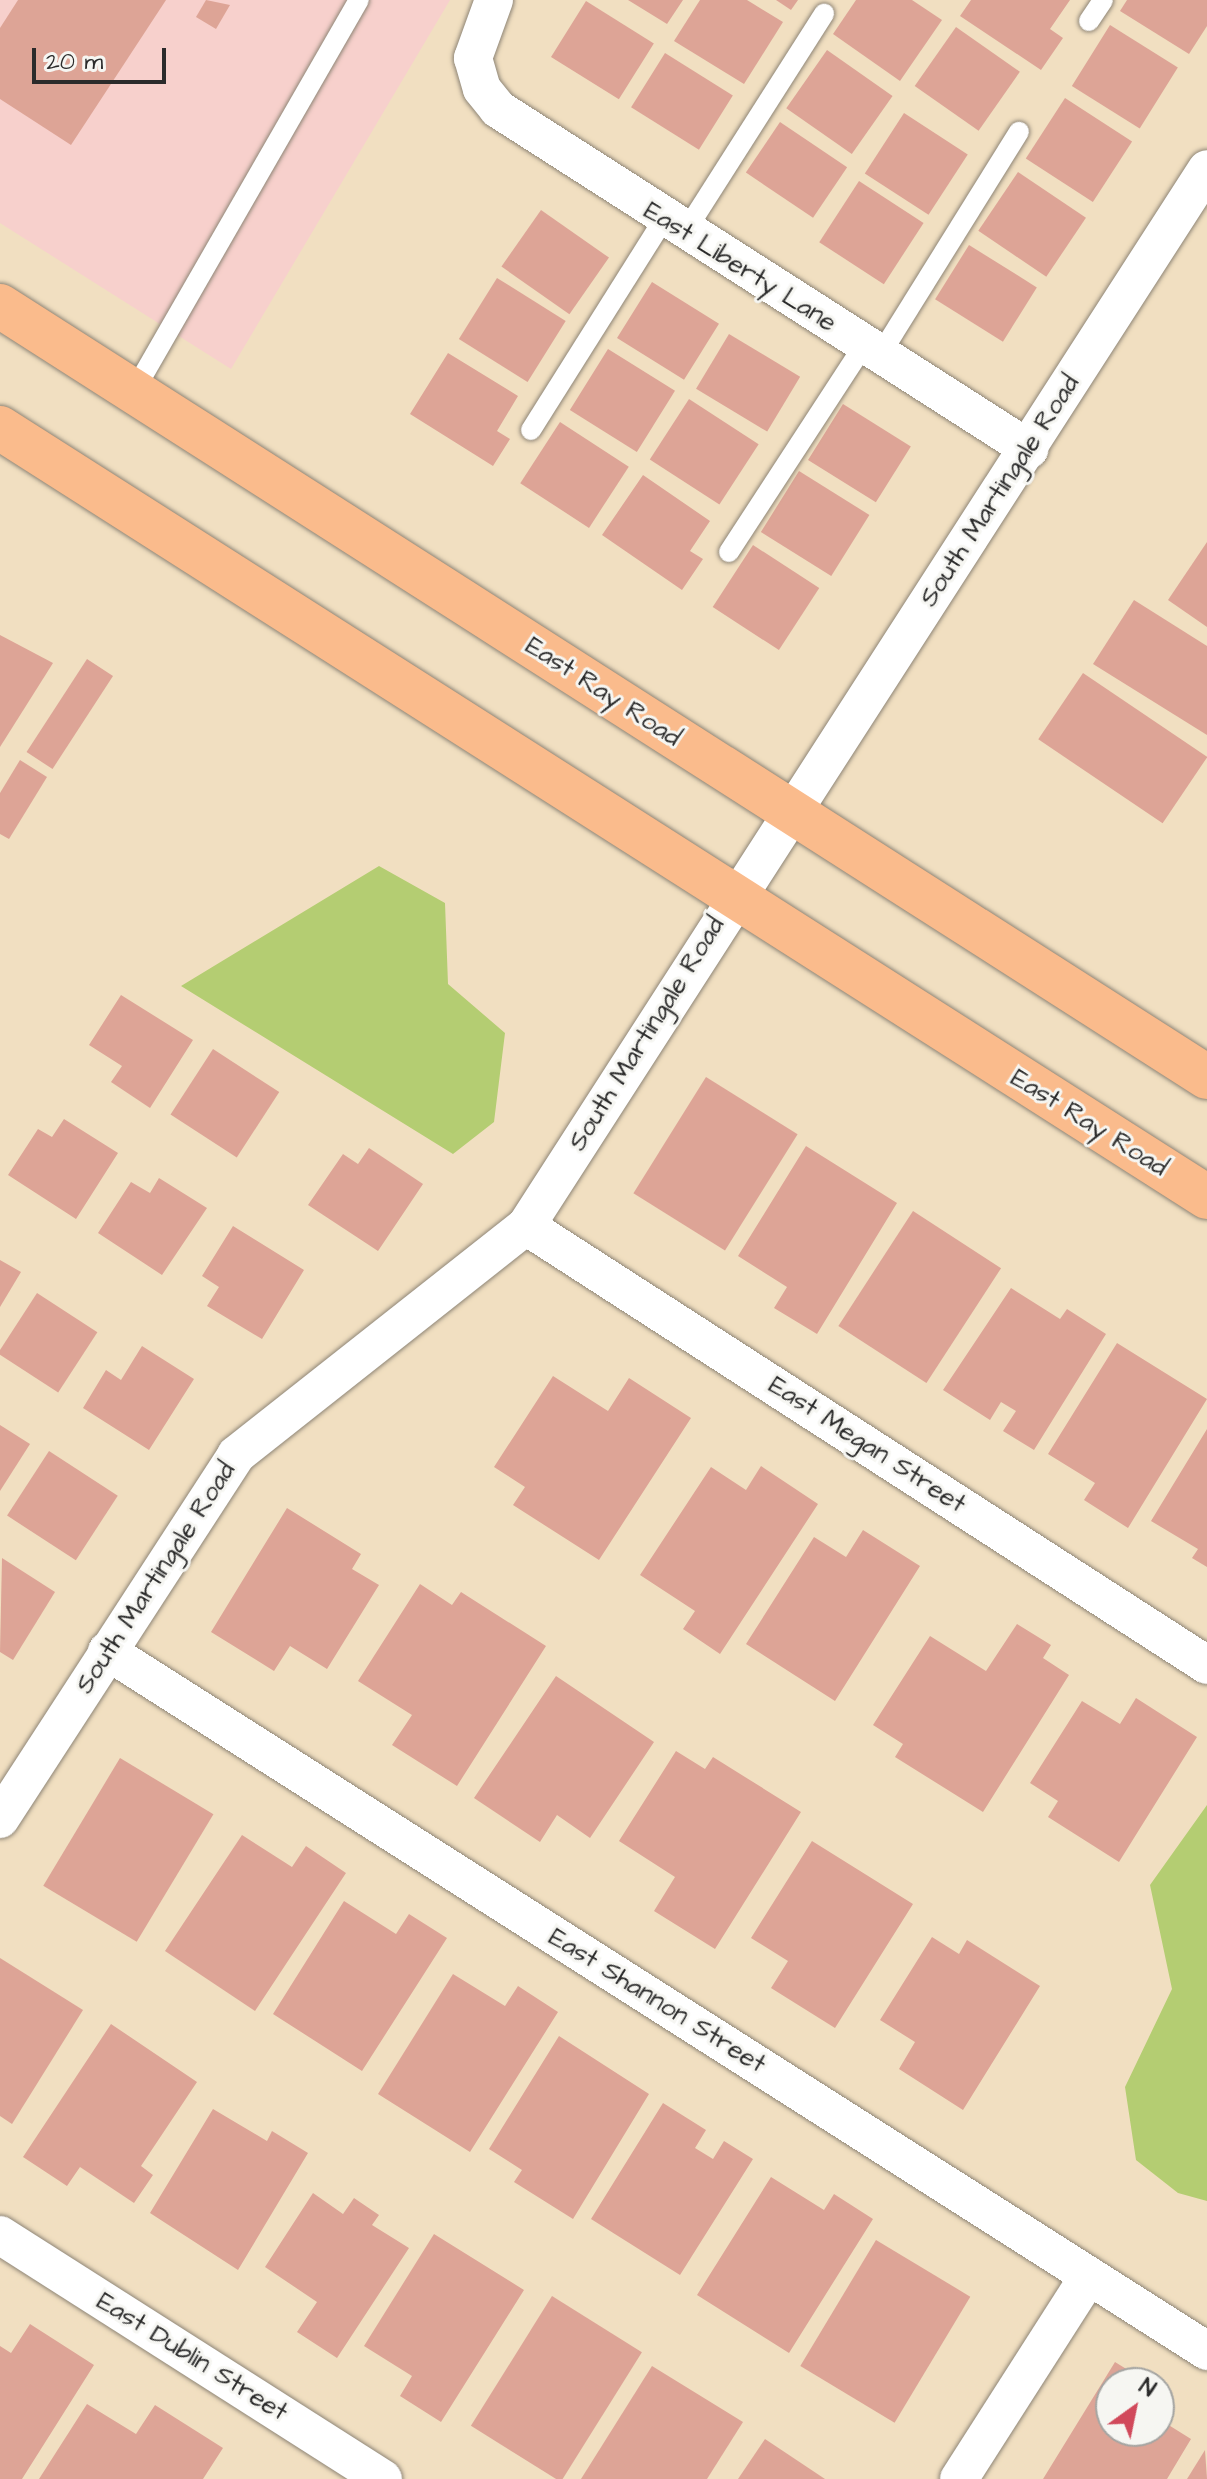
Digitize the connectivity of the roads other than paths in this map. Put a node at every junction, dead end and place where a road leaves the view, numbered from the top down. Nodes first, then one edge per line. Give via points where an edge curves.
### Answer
1 (359, 0) edge
2 (494, 0) edge
3 (1103, 0) edge
4 (824, 14) dead end
5 (1089, 21) dead end
6 (1019, 132) dead end
7 (1207, 169) edge
8 (674, 225) junction
9 (0, 306) edge
10 (872, 350) junction
11 (134, 391) junction
12 (0, 428) edge
13 (531, 430) dead end
14 (1029, 449) junction
15 (729, 552) dead end
16 (789, 811) junction
17 (733, 897) junction
18 (1207, 1077) edge
19 (1207, 1197) edge
20 (526, 1226) junction
21 (107, 1651) junction
22 (1207, 1665) edge
23 (0, 1819) edge
24 (0, 2235) edge
25 (1089, 2276) junction
26 (1207, 2351) edge
27 (383, 2479) edge
28 (959, 2479) edge

1 - 11 lane
2 - 8 street, East Liberty Lane via 477,32 474,65 489,100
3 - 5 lane
4 - 8 lane
6 - 10 lane
7 - 14 street, South Martingale Road
8 - 10 street, East Liberty Lane
8 - 13 lane
9 - 11 main road, East Ray Road
10 - 14 street, East Liberty Lane
10 - 15 lane
11 - 16 main road, East Ray Road
12 - 17 main road, East Ray Road
14 - 16 street, South Martingale Road
16 - 17 street, South Martingale Road
16 - 18 main road, East Ray Road
17 - 19 main road, East Ray Road
17 - 20 street, South Martingale Road
20 - 21 street, South Martingale Road via 463,1282 256,1434 194,1514
20 - 22 street, East Megan Street
21 - 23 street, South Martingale Road
21 - 25 street, East Shannon Street
24 - 27 street, East Dublin Street
25 - 26 street, East Shannon Street
25 - 28 street

